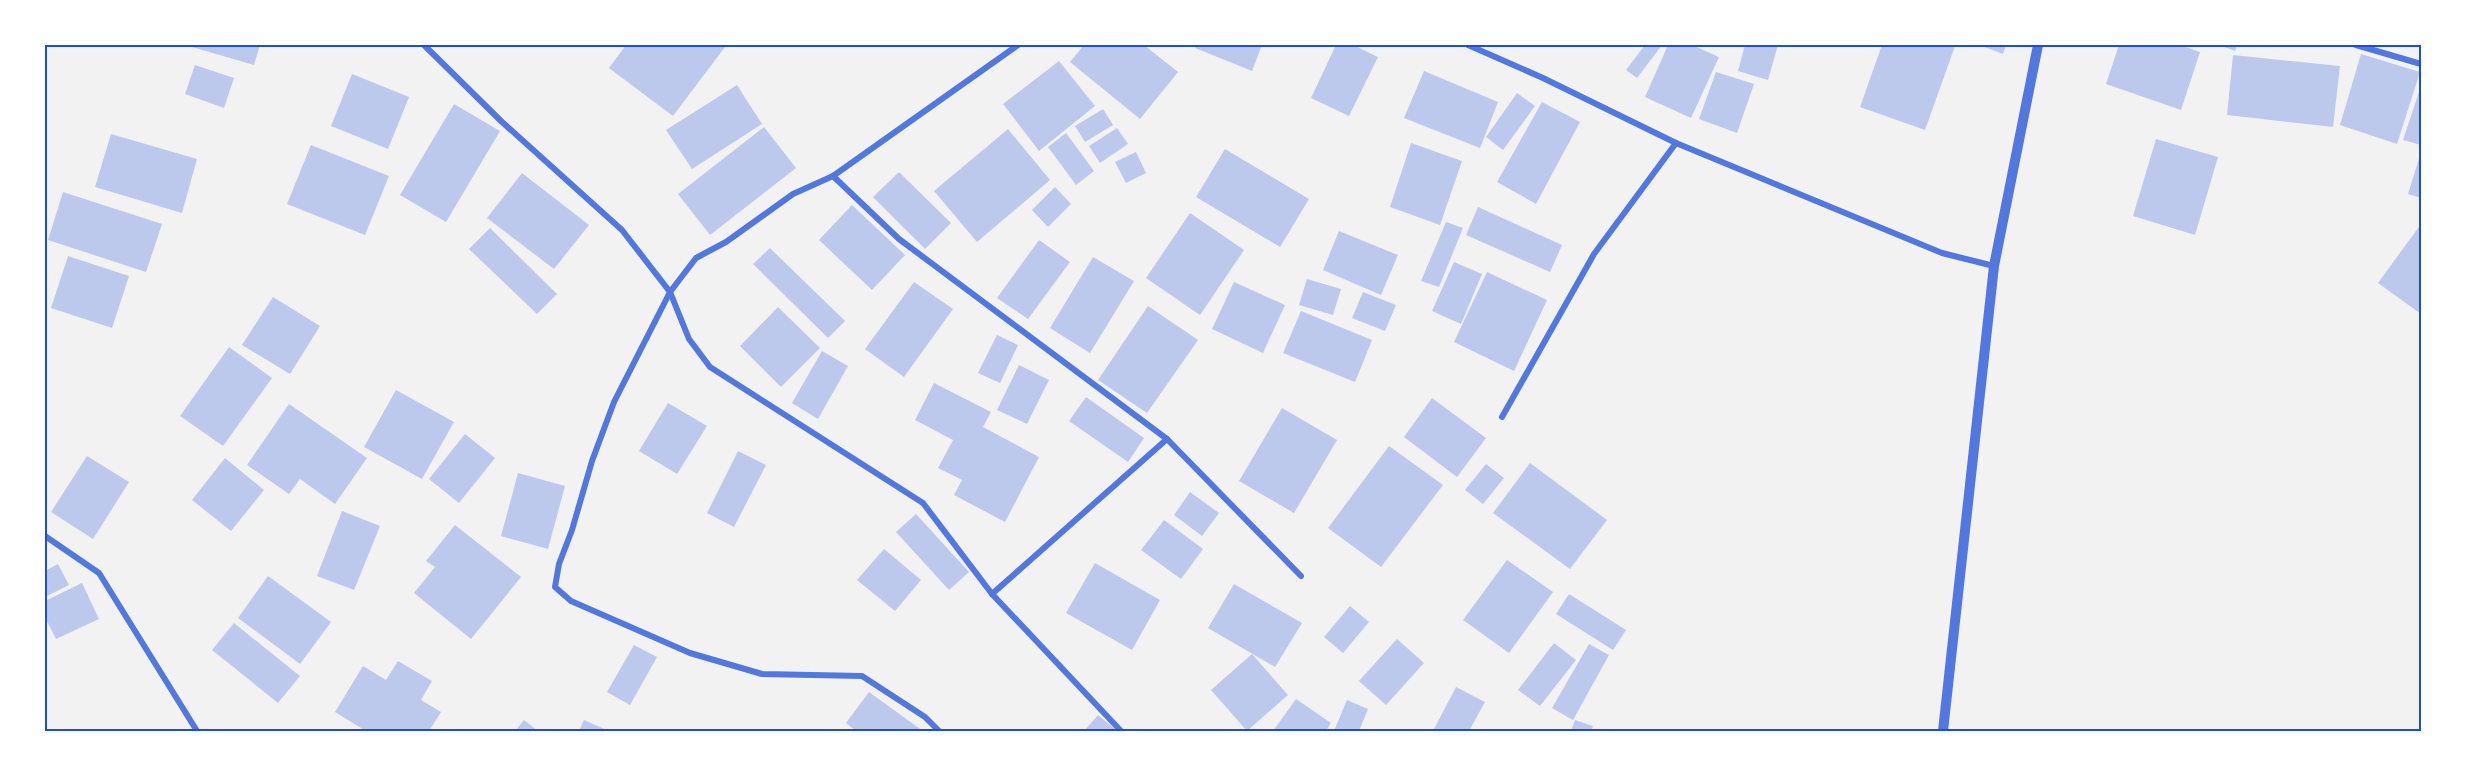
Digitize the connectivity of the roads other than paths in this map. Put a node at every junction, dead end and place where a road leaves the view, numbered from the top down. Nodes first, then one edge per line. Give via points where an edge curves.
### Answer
1 (424, 45) edge
2 (1018, 45) edge
3 (1468, 45) edge
4 (2038, 45) edge
5 (2356, 45) edge
6 (2421, 64) edge
7 (1676, 143) junction
8 (833, 176) junction
9 (1994, 266) junction
10 (670, 291) junction
11 (1502, 417) dead end
12 (1167, 439) junction
13 (45, 536) edge
14 (1301, 576) dead end
15 (992, 594) junction
16 (197, 731) edge
17 (939, 731) edge
18 (1121, 731) edge
19 (1943, 731) edge

1 - 10 street via 622,230
2 - 8 street
3 - 7 street
4 - 9 street
5 - 6 street
7 - 9 street via 1942,253
7 - 11 street via 1594,254
8 - 10 street via 793,194 726,242 696,258
8 - 12 street via 899,238
9 - 19 street
10 - 15 street via 689,339 710,367 923,503
10 - 17 street via 614,402 559,564 555,587 571,601 690,653 762,674 862,676 925,717
12 - 14 street
12 - 15 street
13 - 16 street via 99,573
15 - 18 street

